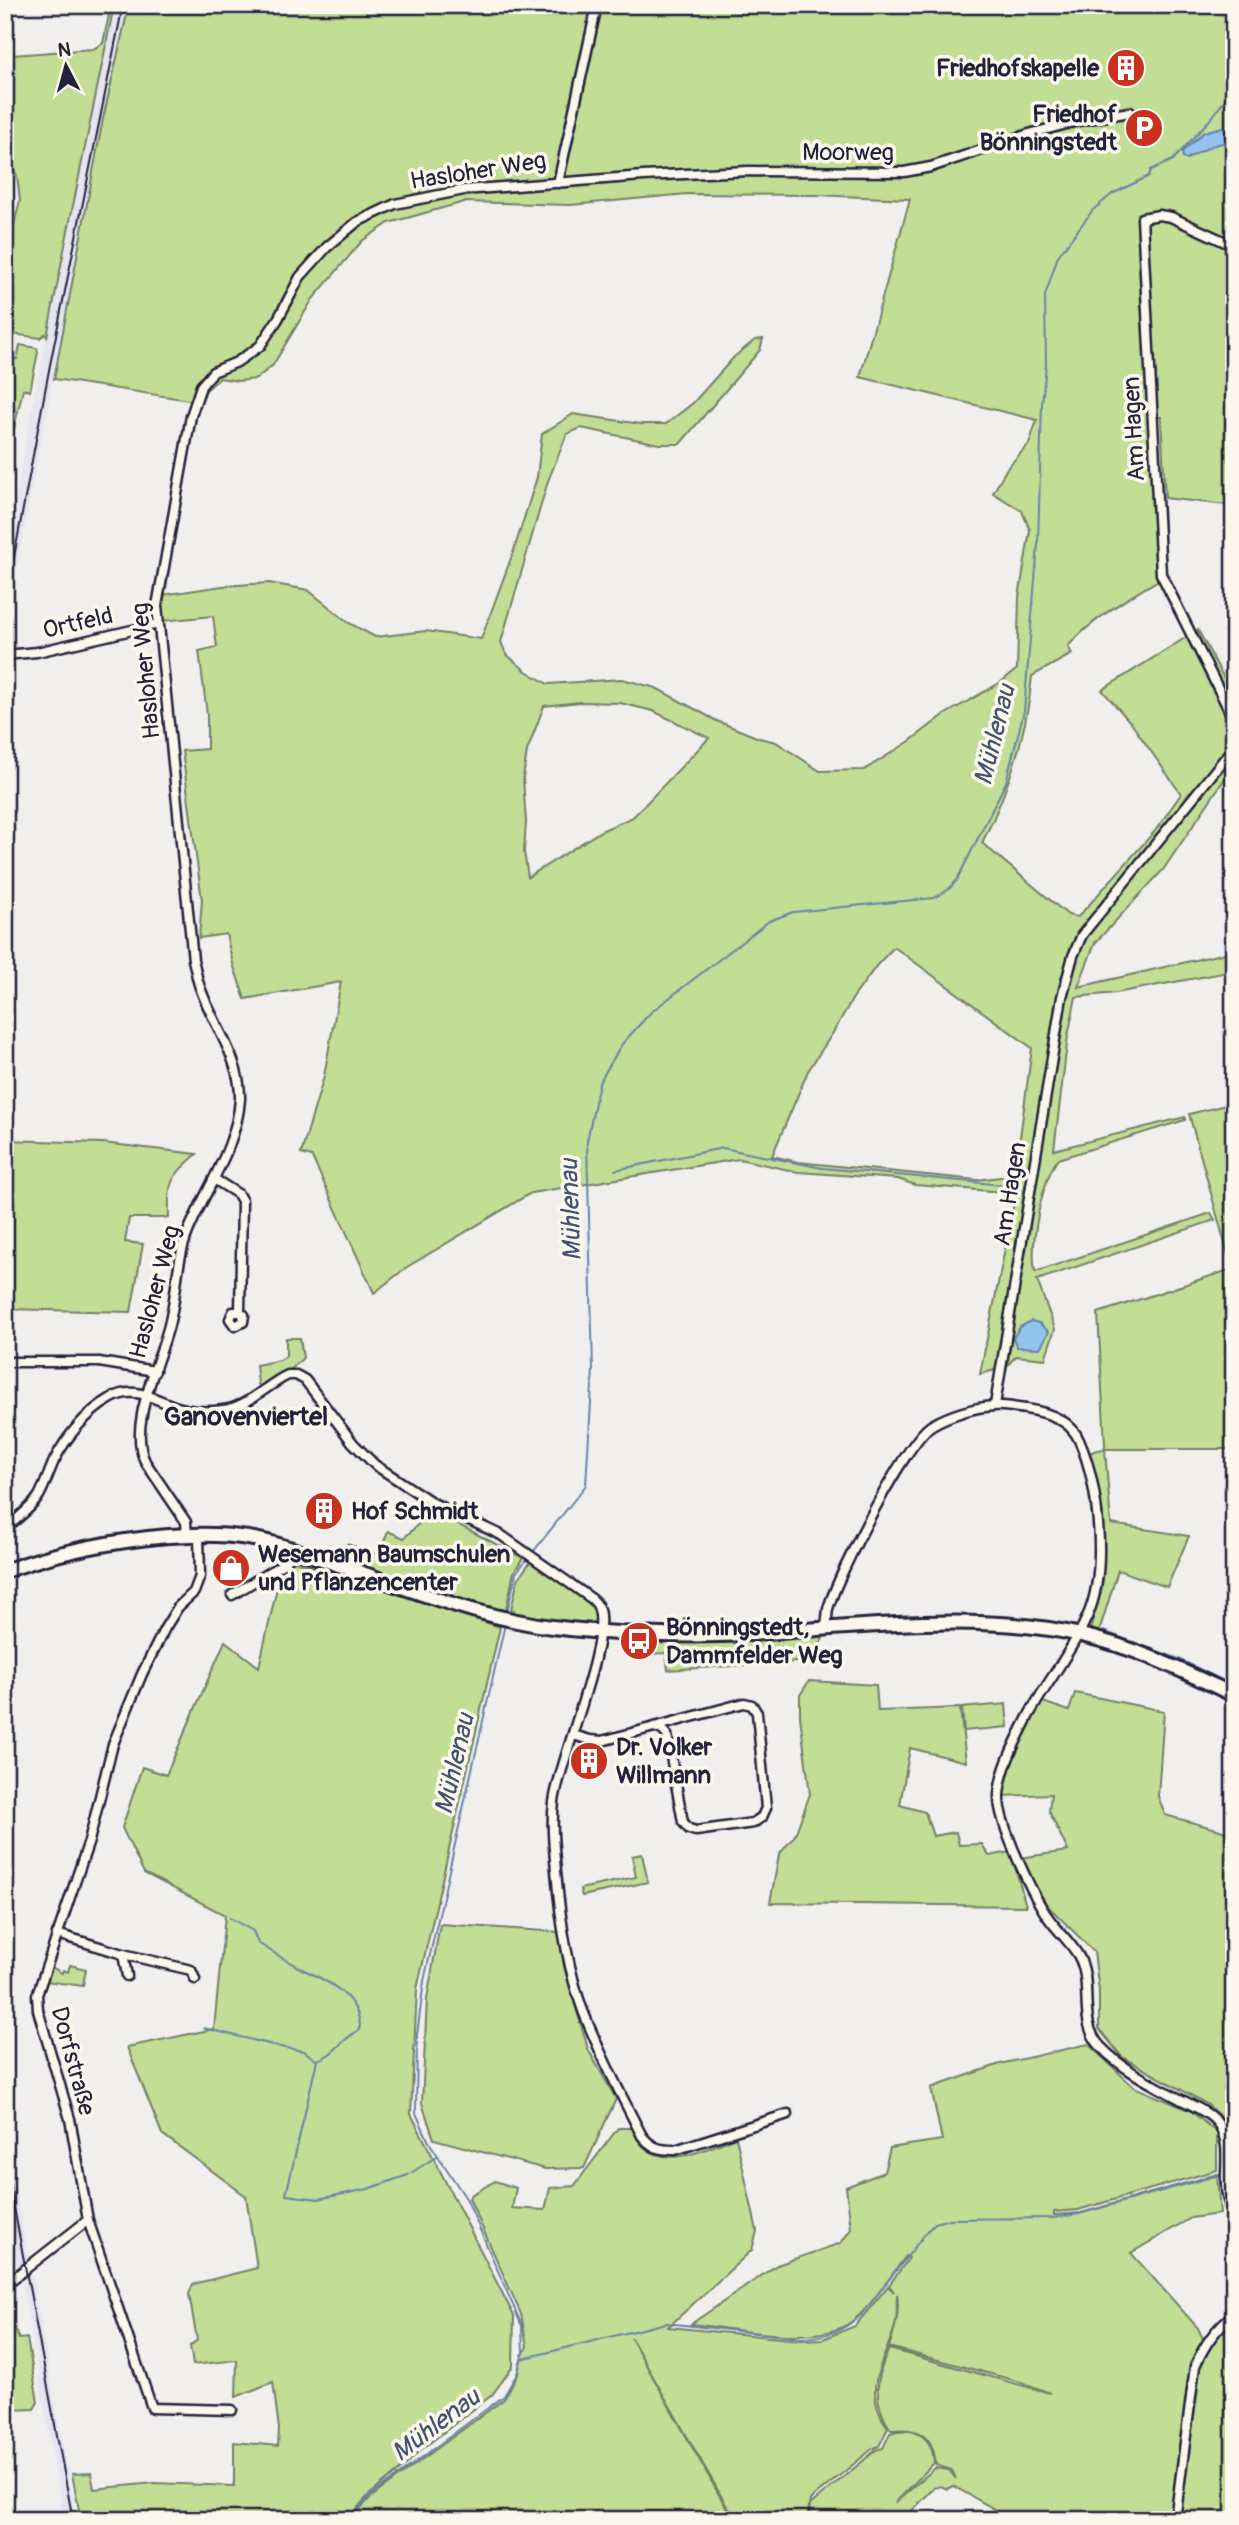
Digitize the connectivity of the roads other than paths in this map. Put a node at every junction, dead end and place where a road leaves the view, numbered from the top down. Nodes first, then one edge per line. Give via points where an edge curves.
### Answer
1 (597, 5) edge
2 (1130, 112) dead end
3 (558, 183) junction
4 (1234, 246) edge
5 (158, 624) junction
6 (5, 655) edge
7 (1234, 720) edge
8 (1234, 747) edge
9 (214, 1179) junction
10 (240, 1312) dead end
11 (5, 1362) edge
12 (155, 1371) junction
13 (148, 1395) junction
14 (995, 1405) junction
15 (5, 1529) edge
16 (193, 1536) junction
17 (292, 1549) junction
18 (5, 1570) edge
19 (232, 1595) dead end
20 (826, 1629) junction
21 (599, 1631) junction
22 (1079, 1634) junction
23 (1234, 1695) edge
24 (654, 1727) junction
25 (573, 1735) junction
26 (57, 1934) junction
27 (123, 1954) junction
28 (127, 1976) dead end
29 (195, 1979) dead end
30 (788, 2114) dead end
31 (1234, 2213) edge
32 (88, 2220) junction
33 (5, 2286) edge
34 (1234, 2314) edge
35 (232, 2410) dead end
36 (1175, 2520) edge

1 - 3 street, Hasloher Weg
2 - 3 street, Moorweg via 1029,134 904,172 748,171
3 - 5 street, Hasloher Weg via 464,190 394,204 357,222 327,247 300,277 260,346 213,373 201,386 191,416 158,594
4 - 7 street, Am Hagen via 1171,217 1142,218 1161,574
5 - 6 street, Ortfeld
5 - 9 street, Hasloher Weg via 193,960 200,990 234,1061 240,1097 236,1129
8 - 14 street, Am Hagen via 1082,935 1073,956 1060,1010
9 - 10 street via 242,1201
9 - 12 street, Hasloher Weg via 187,1234
11 - 12 street via 99,1362
12 - 13 street, Hasloher Weg
13 - 15 street via 136,1391 120,1394 85,1419 59,1452 37,1499
13 - 16 street, Hasloher Weg via 141,1453
13 - 21 street via 184,1409 227,1410 277,1380 296,1375 375,1465 433,1503 501,1535 597,1603
14 - 20 street via 949,1417 930,1426 915,1442 845,1568 828,1609
14 - 22 street via 1039,1411 1064,1421 1078,1437 1095,1500 1099,1541 1094,1598
16 - 17 main road via 249,1538
16 - 18 main road via 87,1547
16 - 26 street, Dorfstraße via 200,1576 194,1592 164,1628 116,1739 89,1841
17 - 19 street via 285,1562
17 - 21 main road via 493,1617
20 - 21 main road via 731,1634
20 - 22 main road via 934,1623
21 - 25 street
22 - 23 main road via 1138,1652
22 - 31 street via 1016,1741 999,1803 1027,1881 1048,1919 1079,1957 1091,2035 1137,2076 1219,2125 1226,2144 1225,2195
24 - 24 street via 667,1735 683,1822 689,1829 753,1823 762,1817 766,1808 757,1713 752,1705 744,1703
24 - 25 street via 602,1741
25 - 30 street via 558,1775 553,1820 567,1954 597,2045 642,2136 650,2146 675,2150
26 - 27 street
26 - 32 street, Dorfstraße via 37,1995 38,2006 70,2119
27 - 28 street
27 - 29 street via 191,1970
32 - 33 street
32 - 35 street, Dorfstraße via 152,2408
34 - 36 street via 1220,2325 1195,2366

